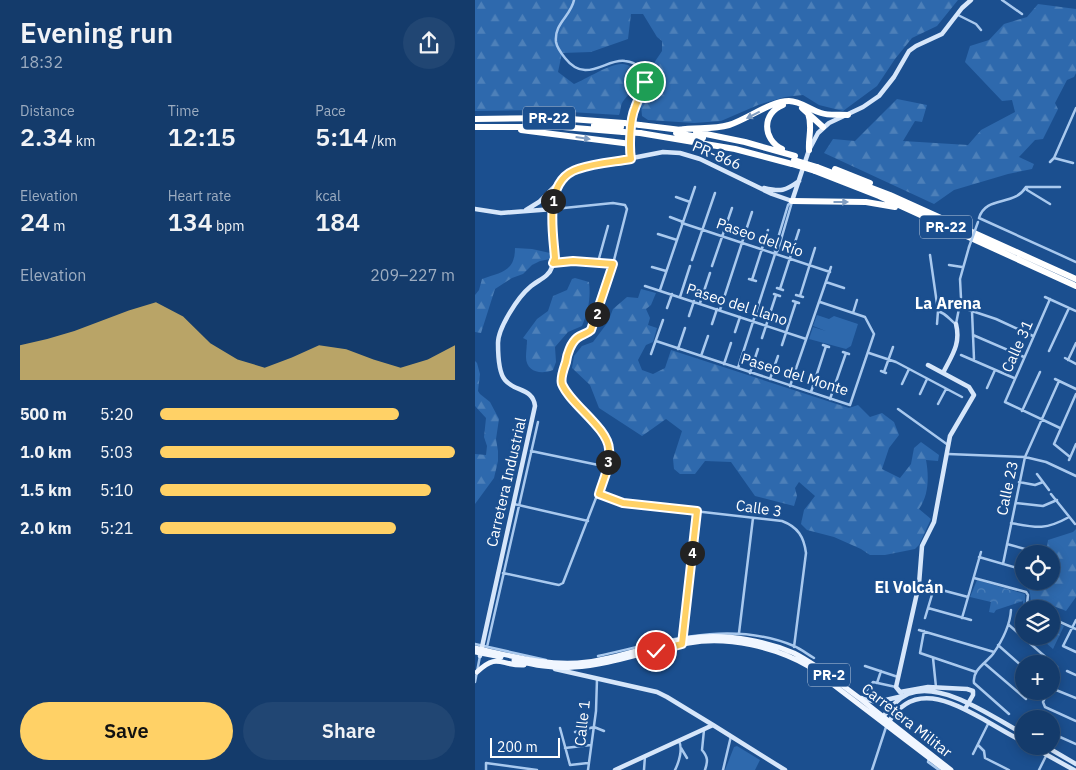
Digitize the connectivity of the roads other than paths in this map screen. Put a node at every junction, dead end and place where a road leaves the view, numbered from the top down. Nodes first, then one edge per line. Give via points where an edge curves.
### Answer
1 (574, 0) edge
2 (971, 0) edge
3 (1002, 0) edge
4 (957, 14) junction
5 (1022, 14) dead end
6 (981, 30) dead end
7 (1076, 108) edge
8 (807, 110) junction
9 (848, 115) junction
10 (475, 119) edge
11 (475, 123) edge
12 (825, 126) junction
13 (475, 127) edge
14 (501, 127) junction
15 (623, 127) junction
16 (640, 129) junction
17 (679, 130) junction
18 (631, 144) junction
19 (809, 150) junction
20 (793, 158) junction
21 (1054, 158) junction
22 (631, 159) junction
23 (1050, 162) dead end
24 (1073, 163) dead end
25 (817, 167) junction
26 (562, 179) junction
27 (800, 180) junction
28 (695, 187) dead end
29 (758, 187) junction
30 (1027, 187) junction
31 (1060, 187) dead end
32 (715, 193) dead end
33 (677, 197) dead end
34 (792, 201) junction
35 (690, 202) junction
36 (1050, 204) dead end
37 (732, 208) dead end
38 (475, 209) edge
39 (553, 209) junction
40 (752, 212) dead end
41 (517, 213) junction
42 (670, 217) dead end
43 (978, 220) junction
44 (683, 222) junction
45 (936, 222) junction
46 (784, 225) junction
47 (608, 226) dead end
48 (703, 230) junction
49 (769, 230) dead end
50 (799, 230) dead end
51 (658, 234) dead end
52 (722, 236) junction
53 (677, 240) junction
54 (742, 243) junction
55 (762, 249) junction
56 (816, 250) dead end
57 (775, 254) junction
58 (930, 255) dead end
59 (790, 259) junction
60 (692, 260) dead end
61 (598, 262) junction
62 (1076, 262) edge
63 (553, 263) junction
64 (613, 264) junction
65 (809, 265) junction
66 (949, 265) dead end
67 (652, 266) dead end
68 (690, 266) dead end
69 (712, 266) dead end
70 (831, 267) dead end
71 (962, 268) junction
72 (666, 271) junction
73 (830, 272) junction
74 (710, 273) dead end
75 (1076, 279) edge
76 (752, 280) dead end
77 (826, 282) junction
78 (645, 286) dead end
79 (1076, 286) edge
80 (844, 288) dead end
81 (780, 289) dead end
82 (660, 290) junction
83 (672, 294) junction
84 (777, 295) dead end
85 (680, 296) junction
86 (800, 296) dead end
87 (1045, 297) dead end
88 (1050, 299) junction
89 (857, 300) dead end
90 (694, 301) junction
91 (796, 302) dead end
92 (819, 302) junction
93 (700, 303) junction
94 (667, 308) dead end
95 (1069, 308) junction
96 (718, 309) junction
97 (966, 310) dead end
98 (938, 311) junction
99 (971, 311) junction
100 (1076, 311) edge
101 (853, 313) junction
102 (689, 316) dead end
103 (740, 316) junction
104 (663, 320) dead end
105 (753, 321) junction
106 (712, 324) dead end
107 (937, 324) dead end
108 (956, 324) junction
109 (766, 325) junction
110 (685, 328) dead end
111 (735, 332) dead end
112 (786, 332) junction
113 (973, 335) junction
114 (708, 336) dead end
115 (1033, 336) junction
116 (762, 338) dead end
117 (806, 339) junction
118 (656, 341) junction
119 (731, 343) dead end
120 (1076, 343) edge
121 (782, 345) dead end
122 (826, 346) dead end
123 (893, 346) dead end
124 (679, 349) junction
125 (758, 349) dead end
126 (1049, 351) dead end
127 (868, 352) junction
128 (846, 353) dead end
129 (651, 354) dead end
130 (961, 355) dead end
131 (701, 356) junction
132 (778, 356) dead end
133 (1024, 357) junction
134 (889, 359) junction
135 (974, 360) junction
136 (724, 364) junction
137 (1076, 364) edge
138 (928, 365) dead end
139 (738, 368) junction
140 (909, 369) junction
141 (995, 370) junction
142 (884, 372) dead end
143 (1040, 372) dead end
144 (751, 373) junction
145 (943, 373) junction
146 (1014, 378) junction
147 (770, 379) junction
148 (927, 379) junction
149 (901, 384) dead end
150 (987, 385) dead end
151 (790, 386) junction
152 (946, 389) junction
153 (1076, 389) edge
154 (811, 393) junction
155 (920, 394) dead end
156 (1076, 394) edge
157 (962, 397) dead end
158 (830, 399) junction
159 (938, 404) dead end
160 (898, 409) dead end
161 (1022, 411) junction
162 (1041, 420) junction
163 (538, 422) dead end
164 (1060, 428) junction
165 (1076, 444) edge
166 (948, 445) junction
167 (531, 451) junction
168 (946, 454) junction
169 (1025, 457) junction
170 (608, 466) junction
171 (1037, 474) dead end
172 (1076, 476) edge
173 (1019, 482) junction
174 (1043, 482) junction
175 (1049, 490) dead end
176 (599, 494) junction
177 (1051, 494) dead end
178 (1057, 500) junction
179 (1016, 503) junction
180 (516, 504) junction
181 (697, 511) junction
182 (1069, 517) junction
183 (753, 518) junction
184 (588, 521) junction
185 (1011, 523) junction
186 (1075, 524) edge
187 (1007, 544) junction
188 (1015, 546) edge
189 (981, 552) dead end
190 (979, 557) junction
191 (1003, 564) junction
192 (1015, 567) edge
193 (503, 573) junction
194 (974, 578) junction
195 (919, 584) junction
196 (934, 588) junction
197 (968, 597) junction
198 (1027, 600) edge
199 (928, 608) junction
200 (1011, 610) dead end
201 (925, 618) dead end
202 (962, 618) junction
203 (971, 620) dead end
204 (1076, 620) edge
205 (1060, 622) edge
206 (1009, 625) junction
207 (1072, 627) junction
208 (1076, 629) edge
209 (919, 630) dead end
210 (924, 631) junction
211 (739, 634) junction
212 (682, 640) junction
213 (475, 644) edge
214 (998, 645) junction
215 (794, 647) junction
216 (479, 651) edge
217 (994, 652) junction
218 (1076, 652) edge
219 (610, 655) junction
220 (1043, 655) edge
221 (598, 656) dead end
222 (814, 658) dead end
223 (933, 658) junction
224 (1015, 660) edge
225 (985, 663) junction
226 (529, 664) junction
227 (865, 666) dead end
228 (573, 668) junction
229 (881, 671) junction
230 (1067, 671) dead end
231 (477, 672) junction
232 (976, 672) junction
233 (1076, 675) edge
234 (898, 677) junction
235 (597, 679) junction
236 (475, 682) edge
237 (877, 683) junction
238 (896, 687) junction
239 (936, 687) junction
240 (1015, 689) edge
241 (1060, 691) edge
242 (864, 694) dead end
243 (909, 694) junction
244 (857, 696) junction
245 (1076, 698) edge
246 (1044, 700) edge
247 (968, 704) junction
248 (965, 709) junction
249 (1009, 714) dead end
250 (882, 719) junction
251 (1076, 721) edge
252 (989, 722) junction
253 (888, 723) junction
254 (713, 725) junction
255 (560, 728) dead end
256 (593, 728) junction
257 (1015, 729) edge
258 (704, 730) junction
259 (604, 731) dead end
260 (575, 732) dead end
261 (731, 736) junction
262 (1060, 736) edge
263 (1015, 737) edge
264 (679, 741) junction
265 (1076, 744) edge
266 (591, 745) junction
267 (978, 745) junction
268 (565, 748) junction
269 (681, 748) junction
270 (973, 754) dead end
271 (1060, 754) edge
272 (1047, 755) joint
273 (645, 756) junction
274 (687, 758) dead end
275 (930, 758) junction
276 (588, 763) junction
277 (1076, 764) edge
278 (486, 770) edge
279 (537, 770) edge
280 (587, 770) edge
281 (615, 770) edge
282 (644, 770) edge
283 (675, 770) edge
284 (705, 770) edge
285 (723, 770) edge
286 (785, 770) edge
287 (872, 770) edge
288 (939, 770) edge
289 (945, 770) edge
290 (951, 770) edge
291 (1009, 770) edge
292 (1039, 770) edge
293 (1074, 770) edge

1 - 18 street via 556,30 558,50 568,63 592,70 626,61 639,68 644,76 644,85 635,106
2 - 4 street
3 - 5 street
4 - 6 street
4 - 9 street via 942,34 909,52 879,96
7 - 21 street
8 - 9 highway
8 - 12 highway
8 -> 17 highway via 795,102 786,101 728,125
8 - 19 highway via 811,128
8 - 20 highway via 787,104 777,108 768,118 767,131 771,141
9 - 12 street
10 - 15 highway, PR-22 via 545,118
11 - 15 highway via 546,122
12 - 19 street
13 - 14 highway, PR-22
14 - 15 highway, PR-22
14 -> 18 highway
15 - 16 highway, PR-22, bridge
16 - 17 highway, PR-22
16 - 20 highway, PR-22
17 - 20 highway, PR-22 via 745,142
18 - 22 street
19 - 27 street
20 - 25 highway, PR-22
21 - 23 street
21 - 24 street
22 - 26 street, PR-866 / PR-866 via 576,169
22 - 29 street, PR-866 / PR-866 via 663,152 680,153
25 - 45 highway, PR-22
25 - 75 highway via 879,191 1011,253
25 - 75 highway, PR-22 via 863,179
26 - 39 street via 554,195
26 - 41 street, PR-866 via 539,202
27 - 29 street via 782,191
27 - 34 street
28 - 35 street
29 - 34 street, PR-866 / PR-866
30 - 31 street
30 - 36 street
30 - 43 street via 1019,196 981,210
32 - 48 street
33 - 35 street
34 -> 45 highway via 880,204
34 - 46 street
35 - 44 street
37 - 52 street
38 - 41 street via 501,214
39 - 41 street
39 - 63 street
39 - 64 street via 613,203 625,205 625,222
40 - 54 street
42 - 44 street, Paseo del Río
43 - 62 street
43 - 71 street, bridge
44 - 48 street, Paseo del Río
44 - 53 street
45 - 79 highway, PR-22
46 - 57 street
46 - 57 street
47 - 61 street
48 - 52 street, Paseo del Río
48 - 60 street
49 - 55 street
50 - 59 street
51 - 53 street
52 - 54 street, Paseo del Río
52 - 69 street
53 - 72 street
54 - 55 street, Paseo del Río
54 - 96 street
55 - 57 street, Paseo del Río
55 - 76 street
56 - 65 street
57 - 59 street, Paseo del Río
57 - 105 street
58 - 98 street
59 - 65 street, Paseo del Río
59 - 81 street
61 - 63 street
61 - 64 street
63 - 180 street, Carretera Industrial via 546,276 523,294 503,324 498,341 505,379 527,391 535,406
64 - 170 street via 591,330 576,338 562,379 568,393 606,440 610,450
65 - 73 street, Paseo del Río
65 - 86 street
66 - 71 street
67 - 72 street
68 - 85 street
70 - 73 street
71 - 108 street
72 - 82 street
73 - 77 street
74 - 93 street
77 - 80 street
77 - 92 street
78 - 82 street, Paseo del Llano
82 - 83 street, Paseo del Llano
83 - 85 street, Paseo del Llano
83 - 94 street
84 - 109 street
85 - 90 street, Paseo del Llano
87 - 88 street
88 - 95 street
88 - 115 street, Calle 31
89 - 101 street
90 - 93 street, Paseo del Llano
90 - 102 street
91 - 112 street
92 - 101 street, Paseo del Monte
92 - 117 street
93 - 96 street, Paseo del Llano
95 - 100 street
95 - 126 street
96 - 103 street, Paseo del Llano
96 - 106 street
97 - 99 street
98 - 107 street
98 - 108 street via 947,314
99 - 113 street
99 - 115 street
101 - 127 street, Paseo del Monte via 868,319 874,334
103 - 105 street, Paseo del Llano
103 - 111 street
104 - 118 street
105 - 109 street, Paseo del Llano
105 - 139 street
108 - 145 street via 957,344
109 - 112 street, Paseo del Llano
109 - 116 street
110 - 124 street
112 - 117 street, Paseo del Llano
112 - 121 street
113 - 133 street
113 - 135 street
114 - 131 street
115 - 133 street, Calle 31
117 - 151 street
118 - 124 street, Paseo del Monte
118 - 129 street
119 - 136 street
120 - 137 street via 1067,359
122 - 154 street
123 - 134 street
124 - 131 street, Paseo del Monte
125 - 144 street
127 - 134 street
127 - 158 street, Paseo del Monte via 850,405
128 - 158 street
130 - 135 street
131 - 136 street, Paseo del Monte
132 - 147 street
133 - 146 street, Calle 31
134 - 140 street
134 - 142 street
135 - 141 street
136 - 139 street, Paseo del Monte
138 - 145 street
139 - 144 street, Paseo del Monte
140 - 148 street
140 - 149 street
141 - 146 street
141 - 150 street
143 - 161 street
144 - 147 street, Paseo del Monte
145 - 166 street via 969,387 974,394 953,429
146 - 161 street, Calle 31 via 1005,402
147 - 151 street, Paseo del Monte
148 - 152 street
148 - 155 street
151 - 154 street, Paseo del Monte
152 - 157 street
152 - 159 street
153 - 162 street, Calle 23 via 1057,380
154 - 158 street, Paseo del Monte
156 - 164 street
160 - 166 street
161 - 162 street
162 - 164 street
162 - 169 street, Calle 23
163 - 167 street
164 - 165 street via 1054,444 1069,458
166 - 168 street
167 - 170 street
167 - 180 street
168 - 169 street
168 - 195 street via 934,522 922,546
169 - 172 street via 1046,462
169 - 173 street, Calle 23
170 - 176 street
171 - 174 street
173 - 174 street via 1035,485
173 - 179 street, Calle 23
174 - 175 street
176 - 181 street, Calle 3 via 623,503
176 - 184 street
177 - 178 street
178 - 179 street via 1043,506
178 - 182 street
179 - 185 street, Calle 23
180 - 184 street
180 - 193 street
180 - 216 street, Carretera Industrial
181 - 183 street, Calle 3
181 - 212 street
182 - 185 street via 1045,527
182 - 186 street
183 - 211 street
183 - 215 street, Calle 3 via 789,524 805,542
184 - 193 street via 563,583 559,585
185 - 187 street, Calle 23
187 - 188 street
187 - 191 street, Calle 23
189 - 190 street
190 - 191 street
190 - 194 street
191 - 192 street
193 - 216 street
194 - 197 street
194 - 198 street via 1026,592
195 - 196 street
195 - 234 street
196 - 197 street
196 - 199 street
197 - 202 street
199 - 201 street
199 - 202 street
200 - 206 street
202 - 203 street
204 - 207 street
205 - 207 street
206 - 214 street
206 - 220 street
207 - 208 street
207 - 218 street via 1063,646
209 - 210 street
210 - 217 street
210 - 223 street via 920,652
211 - 212 street via 705,633
211 - 215 street via 768,638
212 - 219 main road, Carretera Militar / PR-2
212 - 228 main road, Carretera Militar / PR-2 via 601,664
212 - 244 main road, Carretera Militar / PR-2 via 714,637 776,647 806,660
212 - 250 main road, Carretera Militar / PR-2 via 760,647 797,660
213 - 216 street
214 - 217 street
214 - 224 street
215 - 222 street
216 - 226 main road, Carretera Militar / PR-2
216 - 228 main road, Carretera Militar / PR-2 via 563,663
216 - 231 street
217 - 225 street
219 - 221 street
219 - 228 main road, Carretera Militar / PR-2
223 - 232 street
223 - 239 street
225 - 232 street
225 - 240 street
226 - 228 main road, Carretera Militar / PR-2
226 - 231 main road via 492,661
227 - 229 street
228 - 235 street
229 - 234 street
229 - 237 street
230 - 233 street
231 - 236 street
232 - 249 street via 974,683
234 - 238 street
235 - 254 street via 657,692
235 - 256 street, Calle 1
237 - 238 street
237 - 242 street via 871,682
238 - 239 street via 900,692
239 - 247 street via 973,691
241 - 245 street
243 - 244 street via 877,702
243 - 247 street via 935,692
243 - 250 street via 892,705
244 - 250 main road, Carretera Militar / PR-2
246 - 251 street via 1045,707
247 - 248 street
247 - 257 street
248 - 252 street
248 - 253 street via 946,701 924,698 903,705
250 - 253 main road, Carretera Militar / PR-2
252 - 263 street
252 - 267 street
253 - 275 main road, Carretera Militar / PR-2
253 - 287 street
253 - 290 main road, Carretera Militar / PR-2
254 - 258 street
254 - 261 street
255 - 268 street
256 - 259 street
256 - 260 street
256 - 266 street, Calle 1
258 - 264 street
258 - 284 street via 702,750 708,762
261 - 285 street
261 - 286 street
262 - 265 street
264 - 269 street
264 - 273 street
266 - 268 street
266 - 276 street, Calle 1
267 - 270 street
267 - 291 street via 985,758
268 - 276 street via 570,765
269 - 274 street
269 - 283 street
271 - 277 street
272 - 292 street
272 - 293 street
273 - 281 street
273 - 282 street
275 - 288 street via 928,762
275 - 289 main road, Carretera Militar / PR-2
276 - 280 street, Calle 1
278 - 279 street via 486,763

